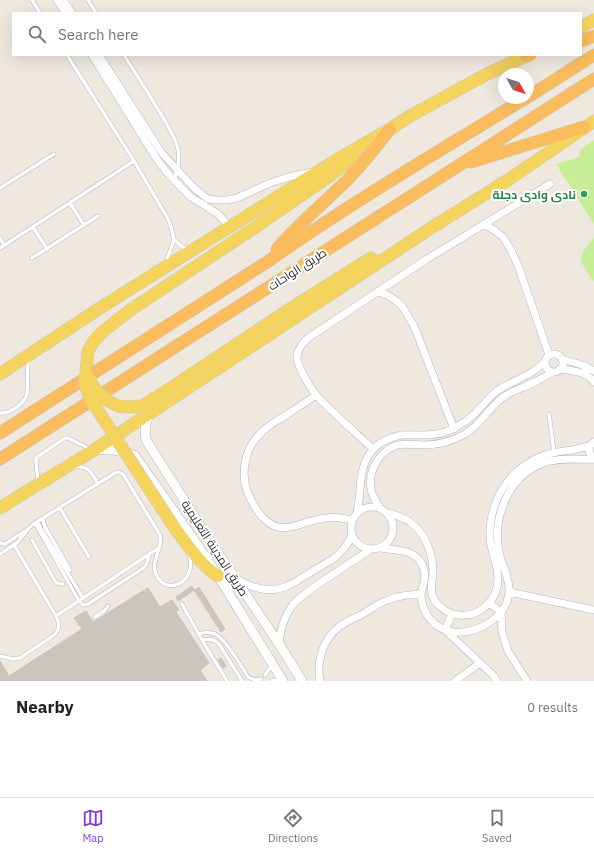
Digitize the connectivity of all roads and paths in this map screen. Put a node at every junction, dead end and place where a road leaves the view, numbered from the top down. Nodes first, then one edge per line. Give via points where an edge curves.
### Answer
1 (32, 0) edge
2 (57, 0) edge
3 (63, 0) edge
4 (88, 0) edge
5 (39, 12) edge
6 (65, 12) edge
7 (71, 12) edge
8 (95, 12) edge
9 (594, 20) edge
10 (582, 26) edge
11 (594, 36) edge
12 (582, 41) edge
13 (594, 55) edge
14 (68, 56) edge
15 (93, 56) edge
16 (100, 56) edge
17 (125, 56) edge
18 (526, 56) edge
19 (594, 79) edge
20 (534, 93) edge
21 (516, 104) edge
22 (131, 111) junction
23 (589, 124) edge
24 (390, 129) junction
25 (364, 143) junction
26 (54, 154) dead end
27 (134, 161) junction
28 (454, 168) junction
29 (178, 170) junction
30 (320, 170) junction
31 (174, 180) junction
32 (550, 184) dead end
33 (0, 188) edge
34 (70, 203) junction
35 (98, 216) dead end
36 (484, 224) junction
37 (84, 225) junction
38 (32, 227) junction
39 (228, 228) junction
40 (431, 228) junction
41 (0, 238) edge
42 (174, 240) junction
43 (4, 245) junction
44 (0, 248) edge
45 (47, 249) junction
46 (190, 252) junction
47 (32, 258) dead end
48 (267, 262) junction
49 (164, 269) junction
50 (378, 292) junction
51 (28, 356) junction
52 (547, 358) junction
53 (562, 359) junction
54 (556, 370) junction
55 (594, 371) edge
56 (86, 372) junction
57 (0, 374) edge
58 (594, 382) edge
59 (505, 386) junction
60 (508, 394) junction
61 (316, 396) junction
62 (152, 411) junction
63 (0, 413) edge
64 (549, 414) dead end
65 (454, 429) junction
66 (0, 433) edge
67 (594, 434) edge
68 (402, 435) junction
69 (403, 444) junction
70 (592, 444) edge
71 (373, 449) junction
72 (94, 450) junction
73 (554, 452) junction
74 (0, 459) edge
75 (594, 459) edge
76 (58, 472) junction
77 (39, 484) junction
78 (98, 484) junction
79 (0, 508) edge
80 (60, 508) junction
81 (380, 508) junction
82 (388, 513) junction
83 (44, 517) junction
84 (355, 517) junction
85 (36, 523) junction
86 (494, 525) junction
87 (28, 529) junction
88 (203, 530) junction
89 (352, 535) junction
90 (188, 538) junction
91 (32, 540) dead end
92 (0, 543) edge
93 (14, 545) junction
94 (160, 547) junction
95 (380, 548) junction
96 (370, 550) junction
97 (150, 553) junction
98 (0, 554) edge
99 (89, 557) dead end
100 (70, 570) dead end
101 (218, 576) joint
102 (236, 579) junction
103 (63, 584) dead end
104 (509, 592) junction
105 (421, 594) junction
106 (83, 598) junction
107 (79, 600) junction
108 (490, 603) junction
109 (182, 604) dead end
110 (108, 606) dead end
111 (594, 610) edge
112 (500, 612) junction
113 (452, 614) junction
114 (56, 616) junction
115 (96, 617) dead end
116 (445, 630) junction
117 (199, 634) junction
118 (202, 640) junction
119 (279, 644) junction
120 (0, 656) edge
121 (480, 663) junction
122 (272, 664) junction
123 (265, 675) dead end
124 (261, 679) dead end
125 (227, 681) edge
126 (242, 681) edge
127 (271, 681) edge
128 (283, 681) edge
129 (302, 681) edge
130 (320, 681) edge
131 (455, 681) edge
132 (497, 681) edge
133 (527, 681) edge

1 - 5 lane
2 - 6 street
3 - 7 street
4 - 8 lane
9 - 10 main road
11 - 12 highway
13 - 20 highway, طريق الواحات
14 - 27 lane
15 - 22 street
16 - 22 street
17 - 29 lane via 175,139
18 - 24 main road via 487,74
19 - 28 highway, طريق الواحات
21 - 48 highway, طريق الواحات via 306,234
22 - 29 street via 161,152
22 - 31 street via 156,158
23 - 28 highway
23 - 40 main road via 511,178
24 - 25 main road
24 - 48 highway via 356,171 287,238
25 - 30 main road
25 - 56 main road via 342,166 129,311 101,333 88,351
26 - 33 lane
27 - 34 lane
27 - 42 lane via 168,219
28 - 74 highway, طريق الواحات
29 - 30 street via 208,199 226,200 237,198 270,183
29 - 31 lane
30 - 39 main road
31 - 39 street via 191,197 218,214
32 - 36 street
34 - 37 lane
34 - 38 lane
35 - 37 lane
36 - 50 street
36 - 52 street via 503,237 511,250
37 - 45 lane
38 - 43 lane
38 - 45 lane
39 - 46 main road
40 - 56 main road, bridge via 423,229 399,241 142,406 118,406 108,401 95,389
40 - 62 main road
41 - 43 lane
42 - 46 lane
42 - 49 lane
43 - 44 lane
45 - 47 lane
46 - 49 main road
48 - 66 highway, طريق الواحات
49 - 51 main road
50 - 61 street via 302,343 298,350 298,363
50 - 65 street via 402,306 414,326
51 - 57 main road
51 - 63 lane via 26,398 9,412
52 - 53 street via 552,354
52 - 54 street via 547,368
52 - 59 street via 542,366 532,373
53 - 54 street via 562,364
53 - 55 street
54 - 58 street via 581,372
54 - 60 street
56 - 90 main road, bridge via 85,383 89,397 174,527
59 - 60 street
59 - 65 street via 490,396 471,417
60 - 69 street via 473,428 460,436 431,445
61 - 71 street
61 - 84 street via 268,426 253,442 245,462 246,489 258,511 277,527 285,528 333,517
62 - 72 main road
62 - 88 street, طريق المدينة التعليمية via 145,425 146,440
64 - 73 lane
65 - 68 street via 431,435
67 - 70 street
68 - 69 street
68 - 71 street via 387,440
69 - 81 street via 389,449 373,468 371,489
70 - 73 street
70 - 75 street via 588,451
71 - 84 street via 362,470
72 - 76 main road
72 - 77 lane via 64,438 36,458
72 - 90 street, طريق المدينة التعليمية via 120,450 135,456
73 - 86 street via 527,464 506,482 494,507
75 - 86 street via 558,459 530,469 519,478 507,495
76 - 77 main road
76 - 78 lane via 85,467
77 - 79 main road
78 - 80 lane
78 - 94 lane via 117,472 122,473 159,533
80 - 83 lane
80 - 99 lane
81 - 82 street
81 - 84 street via 370,507 361,510
82 - 95 street via 394,526 393,535 388,543
82 - 113 street via 410,522 424,537 432,564 432,594 445,611
83 - 85 lane
83 - 100 lane via 45,527
84 - 89 street via 351,528
85 - 87 lane
85 - 106 lane
85 - 107 lane
86 - 104 street via 500,556 509,582
86 - 108 street via 490,534 491,548 498,579 496,592
87 - 92 lane via 5,544
87 - 93 lane
88 - 90 street
88 - 102 street, طريق المدينة التعليمية
89 - 96 street via 358,544
89 - 102 street via 345,549 333,559 287,586 266,590
90 - 94 lane via 190,572 179,584 170,585 159,580 154,564
90 - 101 main road via 205,566
91 - 103 lane via 54,580
93 - 98 lane
93 - 114 lane
94 - 97 lane
95 - 96 street
95 - 105 street via 410,553 417,557 422,563 425,578
96 - 119 street via 297,600 286,616
97 - 106 lane
97 - 107 lane via 146,565 140,571 87,604 82,604
101 - 122 street, طريق المدينة التعليمية
102 - 119 street, طريق المدينة التعليمية
104 - 111 street
104 - 112 street
105 - 116 street via 425,613 437,626
105 - 130 street via 388,599 340,626 330,635 320,656
106 - 107 lane
107 - 114 lane
108 - 112 street
108 - 113 street via 476,613
109 - 117 lane
110 - 115 lane
112 - 116 street via 488,624 475,630
112 - 133 street via 502,632 508,651
113 - 116 street
114 - 120 lane via 59,622 56,634 18,658
116 - 121 street
117 - 118 lane
117 - 124 lane via 206,632 218,636 248,677
118 - 125 lane
118 - 126 lane via 211,639 217,642
119 - 129 street, طريق المدينة التعليمية
121 - 131 street
121 - 132 street
122 - 123 lane
122 - 128 street, طريق المدينة التعليمية
127 - 128 lane

